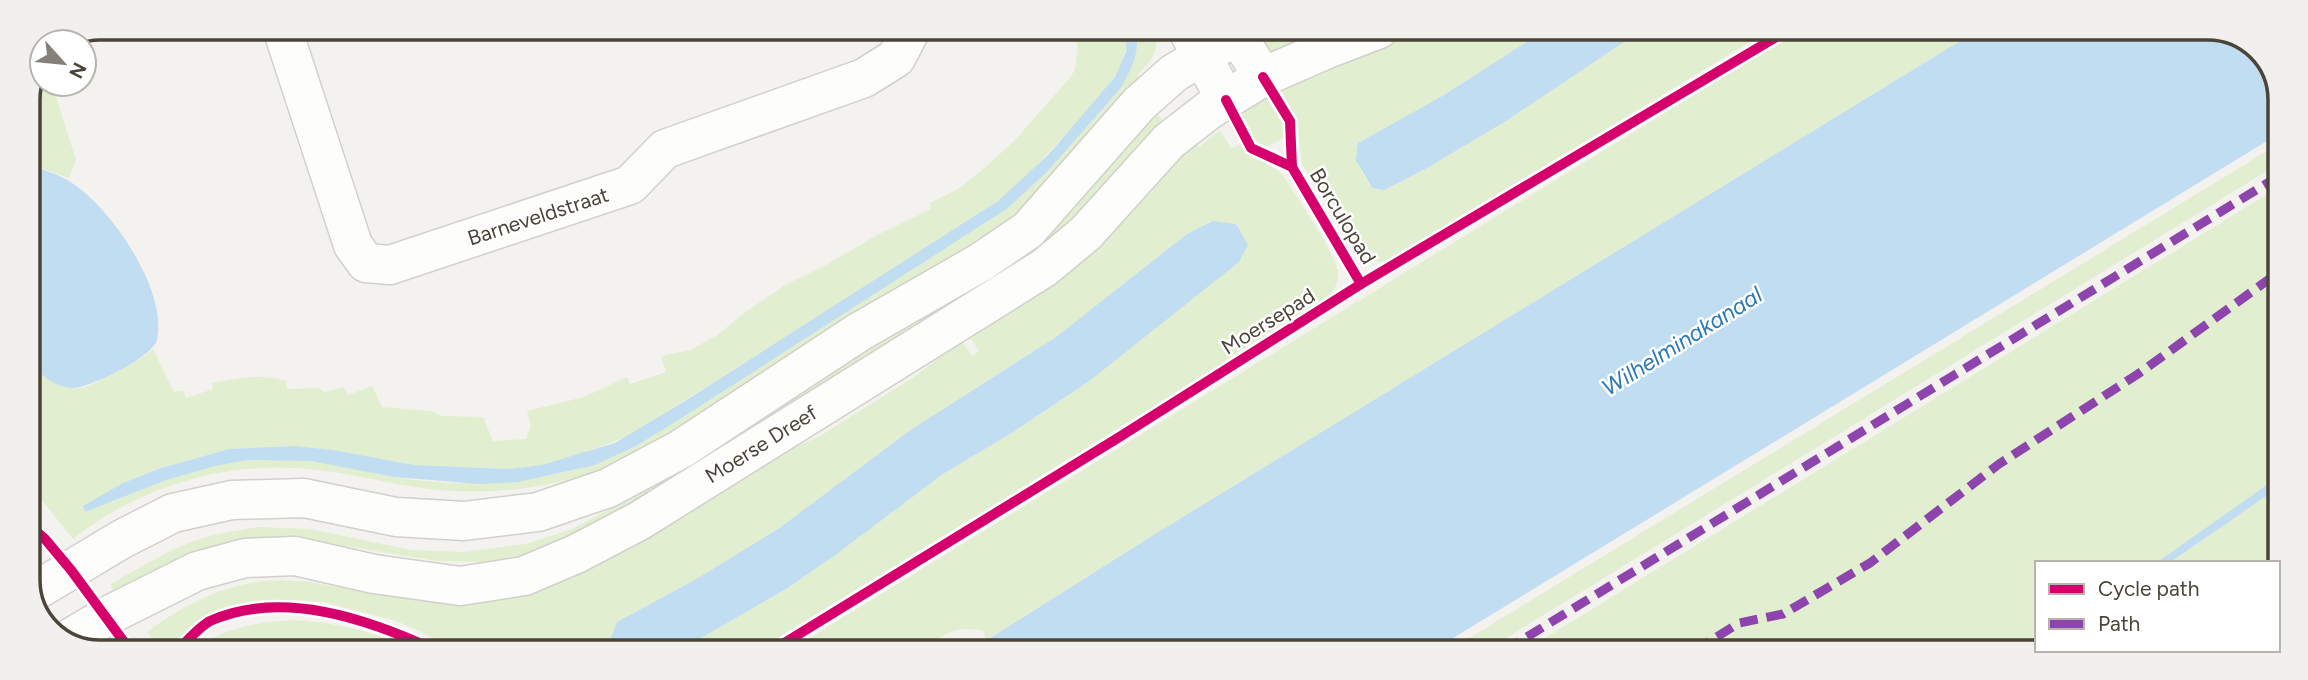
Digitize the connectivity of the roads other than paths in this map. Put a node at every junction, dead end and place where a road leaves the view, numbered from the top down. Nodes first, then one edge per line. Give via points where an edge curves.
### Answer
1 (286, 40) edge
2 (905, 40) edge
3 (1244, 40) edge
4 (1350, 40) edge
5 (1194, 43) edge
6 (1263, 77) junction
7 (1226, 100) junction
8 (41, 588) edge
9 (76, 635) edge

1 - 2 street, Barneveldstraat via 353,245 366,263 390,265 630,185 665,149 864,78 896,58
3 - 6 street
4 - 6 street, Moerse Dreef
5 - 7 street
5 - 8 street, Moerse Dreef via 1174,73 1139,104 1028,230 859,332 681,449 608,488 538,512 464,521 396,517 304,498 232,500 173,513
6 - 7 street, Moerse Dreef
7 - 9 street, Moerse Dreef via 1169,141 1086,233 1044,268 639,521 576,555 524,576 460,586 374,574 295,556 245,558 197,571

